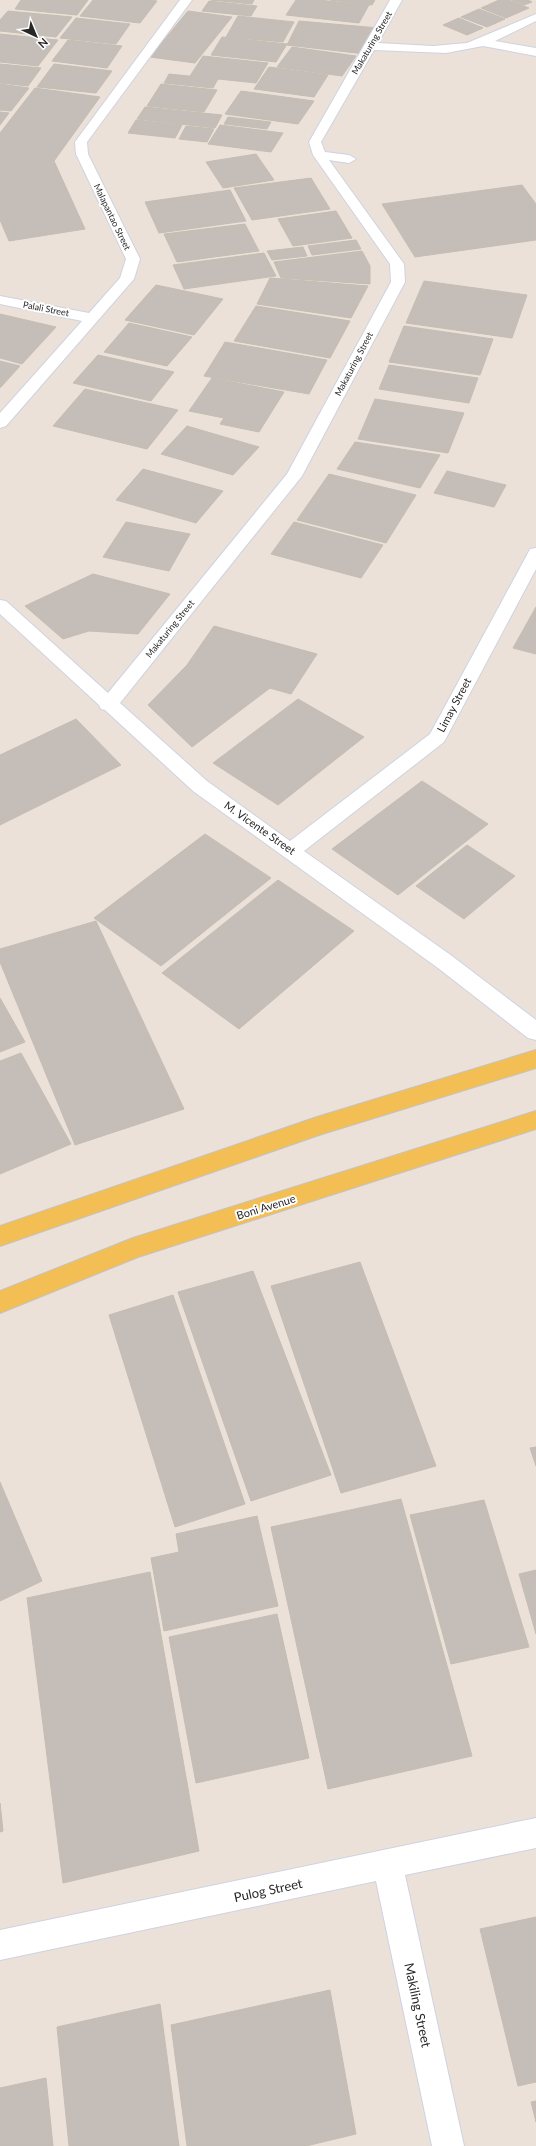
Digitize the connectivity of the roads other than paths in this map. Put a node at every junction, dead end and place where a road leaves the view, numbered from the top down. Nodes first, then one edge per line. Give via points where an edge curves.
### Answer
1 (186, 0) edge
2 (396, 0) edge
3 (536, 17) edge
4 (482, 42) junction
5 (371, 46) junction
6 (536, 52) edge
7 (319, 155) junction
8 (349, 159) dead end
9 (0, 300) edge
10 (91, 318) junction
11 (0, 423) edge
12 (536, 553) edge
13 (0, 605) edge
14 (108, 704) junction
15 (291, 850) junction
16 (536, 1032) edge
17 (536, 1059) edge
18 (536, 1120) edge
19 (0, 1236) edge
20 (0, 1302) edge
21 (536, 1833) edge
22 (388, 1865) junction
23 (0, 1945) edge
24 (448, 2146) edge

1 - 10 street, Malapantao Street via 81,142 82,154 133,259 127,279
2 - 5 street, Makaturing Street
3 - 4 street
4 - 5 street via 448,49
4 - 6 street
5 - 7 street, Makaturing Street via 315,142
7 - 8 street
7 - 14 street, Makaturing Street via 397,264 398,282 294,476
9 - 10 street, Palali Street
10 - 11 street, Malapantao Street
12 - 15 street, Limay Street via 437,738
13 - 14 street, M. Vicente Street
14 - 15 street, M. Vicente Street via 200,786
15 - 16 street, M. Vicente Street via 494,998
17 - 19 main road via 317,1126
18 - 20 main road, Boni Avenue via 133,1248
21 - 22 street, Pulog Street
22 - 23 street, Pulog Street
22 - 24 street, Makiling Street

